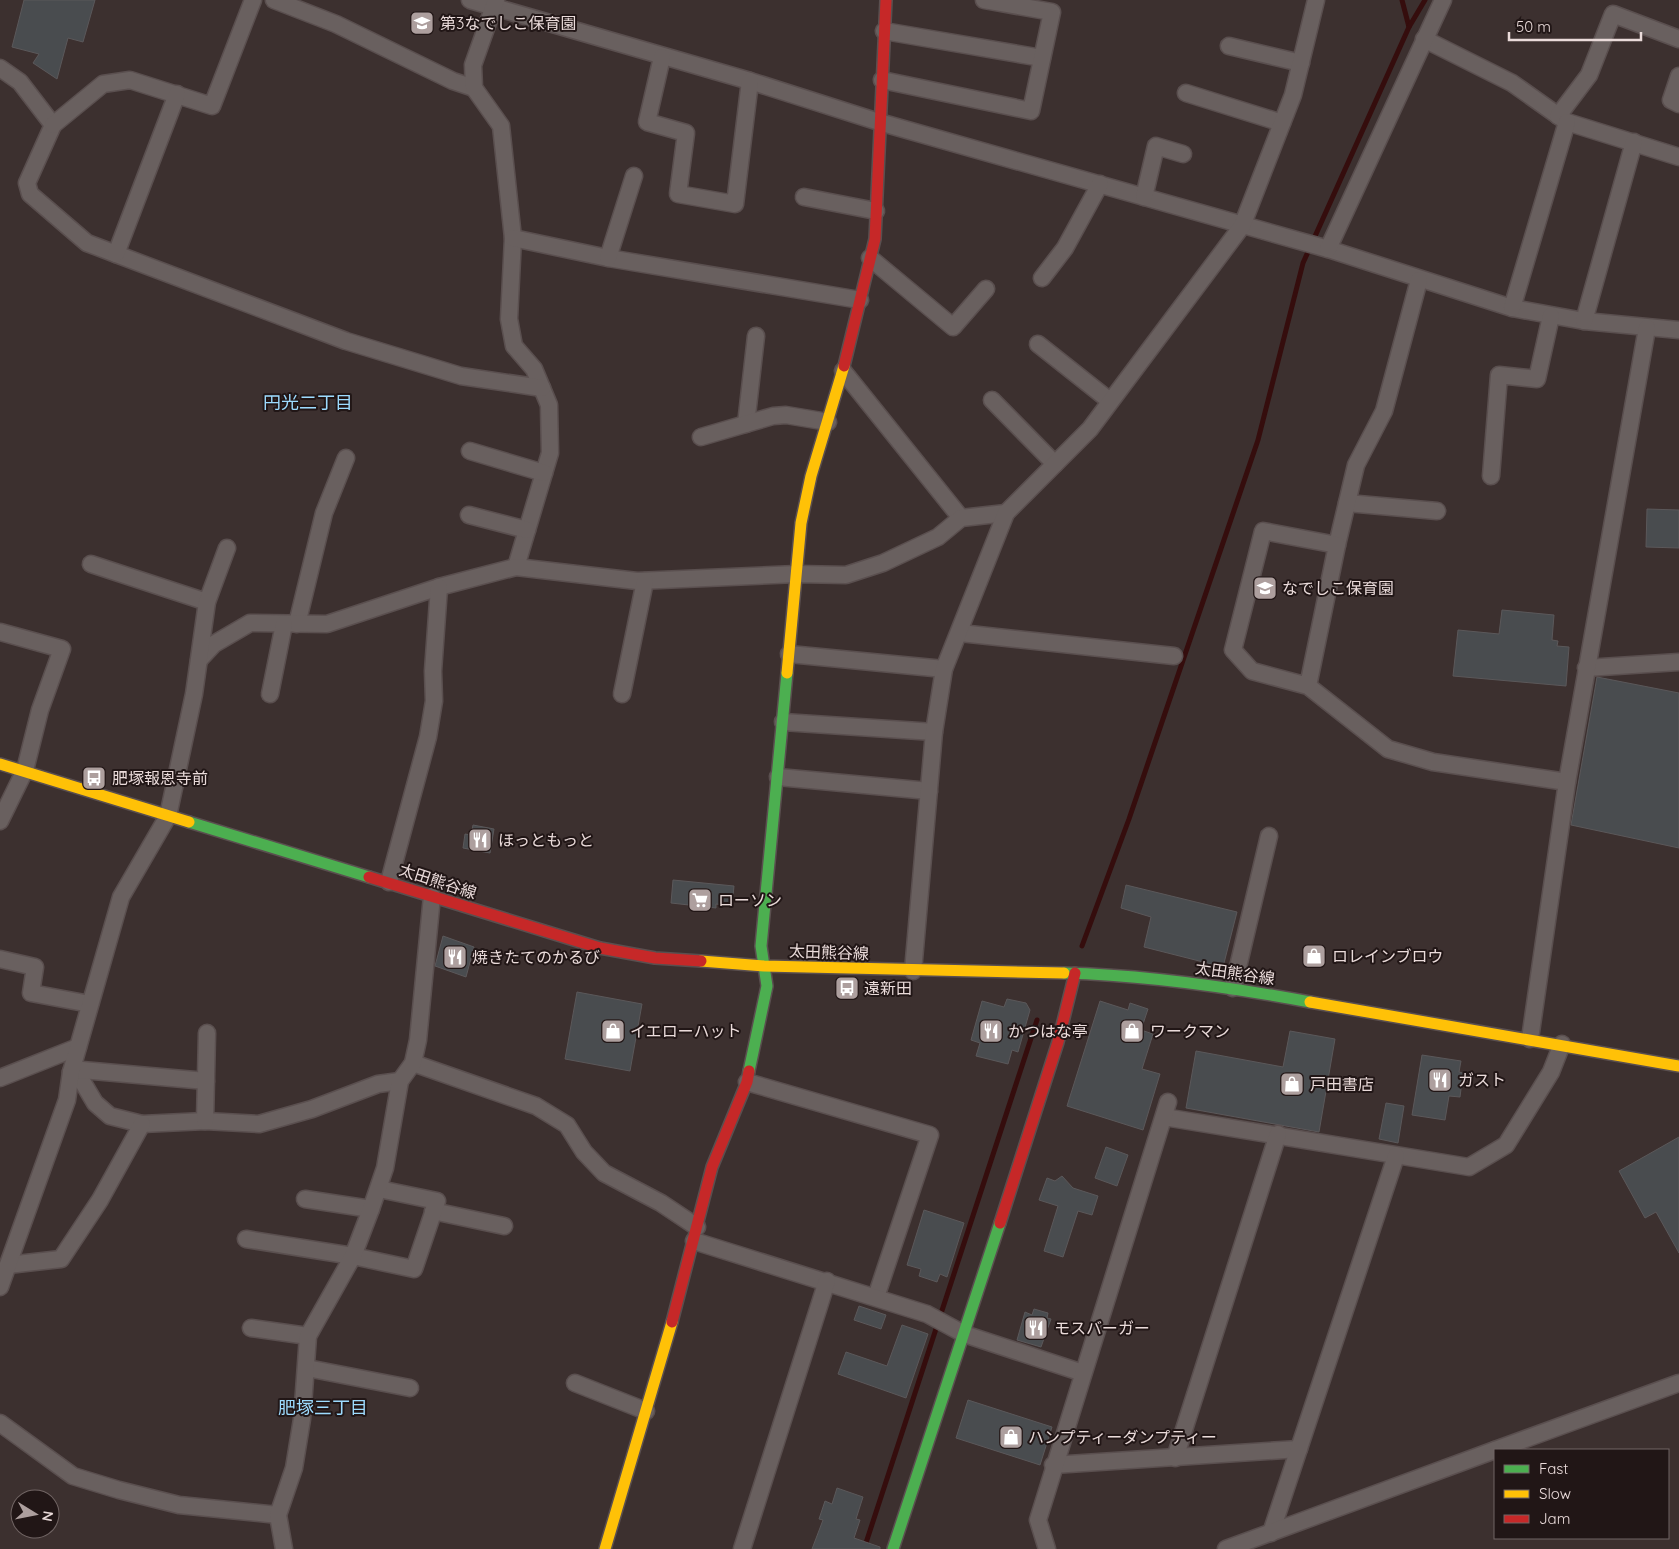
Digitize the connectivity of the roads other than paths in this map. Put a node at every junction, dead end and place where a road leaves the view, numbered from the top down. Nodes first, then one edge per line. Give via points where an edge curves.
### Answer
1 (253, 0) edge
2 (274, 0) edge
3 (470, 0) edge
4 (886, 0) edge
5 (984, 0) edge
6 (1316, 0) edge
7 (1443, 0) edge
8 (495, 3) edge
9 (884, 31) junction
10 (1424, 39) junction
11 (1679, 39) edge
12 (1229, 46) dead end
13 (662, 57) junction
14 (1042, 58) junction
15 (1301, 63) junction
16 (0, 68) edge
17 (1679, 76) edge
18 (882, 80) junction
19 (750, 81) junction
20 (474, 88) junction
21 (1186, 93) dead end
22 (177, 94) junction
23 (1679, 104) edge
24 (1562, 119) junction
25 (879, 122) junction
26 (1282, 123) junction
27 (54, 124) junction
28 (1634, 142) junction
29 (1183, 154) dead end
30 (1679, 157) edge
31 (634, 176) dead end
32 (1100, 184) junction
33 (1144, 196) junction
34 (804, 197) dead end
35 (876, 211) junction
36 (1242, 226) junction
37 (514, 238) junction
38 (1326, 248) junction
39 (116, 254) junction
40 (608, 258) junction
41 (870, 258) junction
42 (1042, 278) dead end
43 (1419, 280) junction
44 (986, 289) dead end
45 (860, 300) junction
46 (1512, 308) junction
47 (1551, 316) junction
48 (1584, 321) junction
49 (1647, 328) junction
50 (1679, 330) edge
51 (756, 336) dead end
52 (1038, 344) dead end
53 (843, 372) junction
54 (542, 388) junction
55 (992, 400) dead end
56 (1110, 401) junction
57 (828, 422) junction
58 (746, 424) junction
59 (700, 437) dead end
60 (470, 452) dead end
61 (346, 458) dead end
62 (1055, 464) junction
63 (544, 473) junction
64 (1491, 476) dead end
65 (1347, 503) junction
66 (1437, 511) dead end
67 (1006, 513) junction
68 (470, 515) dead end
69 (961, 518) junction
70 (527, 530) junction
71 (1337, 545) junction
72 (227, 548) dead end
73 (91, 564) dead end
74 (516, 567) junction
75 (797, 574) junction
76 (644, 581) junction
77 (439, 587) junction
78 (207, 602) junction
79 (291, 624) junction
80 (0, 632) edge
81 (960, 633) junction
82 (790, 654) junction
83 (1174, 656) dead end
84 (199, 660) junction
85 (1679, 662) edge
86 (1586, 668) junction
87 (944, 669) junction
88 (1308, 686) junction
89 (270, 694) dead end
90 (622, 694) dead end
91 (783, 722) junction
92 (934, 732) junction
93 (0, 764) edge
94 (25, 770) junction
95 (778, 777) junction
96 (1567, 782) junction
97 (929, 791) junction
98 (168, 816) junction
99 (0, 821) edge
100 (1269, 836) dead end
101 (389, 882) junction
102 (432, 896) junction
103 (0, 959) edge
104 (764, 966) junction
105 (913, 970) junction
106 (1075, 973) junction
107 (1233, 988) junction
108 (90, 1004) junction
109 (207, 1033) dead end
110 (1530, 1039) junction
111 (1562, 1044) junction
112 (78, 1047) junction
113 (413, 1063) junction
114 (1679, 1066) edge
115 (71, 1072) junction
116 (0, 1078) edge
117 (206, 1081) junction
118 (400, 1081) junction
119 (747, 1082) junction
120 (205, 1122) junction
121 (142, 1124) junction
122 (1278, 1134) junction
123 (1396, 1156) junction
124 (379, 1189) junction
125 (306, 1199) dead end
126 (372, 1209) junction
127 (433, 1211) junction
128 (504, 1226) dead end
129 (695, 1234) junction
130 (246, 1239) dead end
131 (353, 1256) junction
132 (8, 1265) junction
133 (828, 1281) junction
134 (0, 1287) edge
135 (876, 1297) junction
136 (252, 1328) dead end
137 (964, 1334) junction
138 (308, 1336) junction
139 (306, 1368) junction
140 (1083, 1373) junction
141 (575, 1382) dead end
142 (1679, 1383) edge
143 (410, 1388) dead end
144 (646, 1411) junction
145 (0, 1423) edge
146 (1299, 1449) junction
147 (1498, 1449) edge
148 (1494, 1450) edge
149 (1175, 1458) junction
150 (1053, 1465) junction
151 (278, 1515) junction
152 (1271, 1533) junction
153 (284, 1549) edge
154 (605, 1549) edge
155 (742, 1549) edge
156 (893, 1549) edge
157 (1047, 1549) edge
158 (1226, 1549) edge

1 - 22 street via 212,106
2 - 20 street via 336,24
3 - 8 street
4 - 9 street
5 - 14 street via 1052,12
6 - 15 street
7 - 10 street
8 - 13 street
8 - 20 street via 473,65
9 - 14 street
9 - 18 street
10 - 24 street via 1512,83
10 - 38 street
11 - 24 street via 1613,14 1590,75
12 - 15 street
13 - 19 street
13 - 19 street via 647,122 686,133 678,194 735,204
14 - 18 street via 1031,111
15 - 26 street
16 - 27 street via 20,82
17 - 23 street via 1671,100
18 - 25 street
19 - 25 street
20 - 37 street via 501,126
21 - 26 street
22 - 27 street via 130,80 103,84
22 - 39 street
24 - 28 street
24 - 46 street
25 - 32 street
25 - 35 street
26 - 36 street
27 - 39 street via 27,182 30,194 87,243
28 - 30 street
28 - 48 street
29 - 33 street via 1156,146
31 - 40 street
32 - 33 street
32 - 42 street via 1065,248
33 - 36 street
34 - 35 street
35 - 41 street
36 - 38 street
36 - 56 street
37 - 40 street
37 - 54 street via 509,319 514,346 534,369
38 - 43 street
39 - 54 street via 346,341 461,376
40 - 45 street
41 - 44 street via 953,326
41 - 45 street
43 - 46 street
43 - 65 street via 1384,411 1356,465
45 - 53 street
46 - 47 street
47 - 48 street
47 - 64 street via 1536,379 1499,375
48 - 49 street
49 - 50 street
49 - 86 street
51 - 58 street
52 - 56 street
53 - 57 street
53 - 69 street
54 - 63 street via 549,405 550,453
55 - 62 street
56 - 62 street via 1090,429
57 - 58 street via 786,415
57 - 75 street via 801,523
58 - 59 street
60 - 63 street
61 - 79 street via 324,513
62 - 67 street
63 - 70 street
65 - 66 street
65 - 71 street
67 - 69 street
67 - 81 street
68 - 70 street
69 - 75 street via 938,537 855,572 846,575
70 - 74 street
71 - 88 street
71 - 88 street via 1263,531 1233,650 1252,671
72 - 78 street
73 - 78 street
74 - 76 street
74 - 77 street
75 - 76 street
75 - 82 street
76 - 90 street
77 - 79 street via 326,624
77 - 101 street via 430,728
78 - 84 street
79 - 84 street via 250,623 214,644
79 - 89 street
80 - 94 street via 62,649 40,710
81 - 83 street
81 - 87 street
82 - 87 street
82 - 91 street
84 - 98 street
85 - 86 street
86 - 96 street
87 - 92 street
88 - 96 street via 1388,749 1433,762
91 - 92 street
91 - 95 street
92 - 97 street
93 - 94 street, 太田熊谷線
94 - 98 street, 太田熊谷線
94 - 99 street
95 - 97 street
95 - 104 street via 761,946
96 - 110 street
97 - 105 street
98 - 101 street, 太田熊谷線
98 - 108 street via 121,898
100 - 107 street
101 - 102 street, 太田熊谷線
102 - 104 street, 太田熊谷線 via 600,948 655,958
102 - 113 street
103 - 108 street via 35,967 31,993
104 - 105 street, 太田熊谷線
104 - 119 street via 767,986
105 - 106 street, 太田熊谷線
106 - 107 street, 太田熊谷線
106 - 137 street via 1058,1042
107 - 110 street, 太田熊谷線
108 - 112 street
109 - 117 street
110 - 111 street, 太田熊谷線
111 - 114 street, 太田熊谷線
111 - 123 street via 1551,1072 1506,1145 1469,1167
112 - 115 street
112 - 116 street
113 - 118 street
113 - 129 street via 536,1106 567,1125 584,1152 604,1173 661,1203
115 - 117 street via 82,1070
115 - 121 street via 82,1080 95,1103 110,1116
115 - 132 street via 67,1100
117 - 120 street
118 - 120 street via 378,1084 260,1124
118 - 124 street
119 - 129 street via 712,1167
119 - 135 street via 930,1135
120 - 121 street
121 - 132 street via 100,1200 61,1259
122 - 123 street
122 - 140 street via 1166,1110
122 - 149 street
123 - 146 street
124 - 126 street
124 - 127 street via 437,1201
125 - 126 street
126 - 131 street
127 - 128 street
127 - 131 street via 414,1269
129 - 133 street
129 - 144 street
130 - 131 street
131 - 138 street
132 - 134 street
133 - 135 street
133 - 155 street
135 - 137 street via 928,1314
136 - 138 street
137 - 140 street
137 - 156 street
138 - 139 street
139 - 143 street
139 - 151 street via 294,1468
140 - 150 street
141 - 144 street
142 - 147 street
144 - 154 street
145 - 151 street via 73,1476 179,1505
146 - 149 street
146 - 152 street
148 - 152 street
149 - 150 street
150 - 157 street via 1038,1520
151 - 153 street
152 - 158 street

